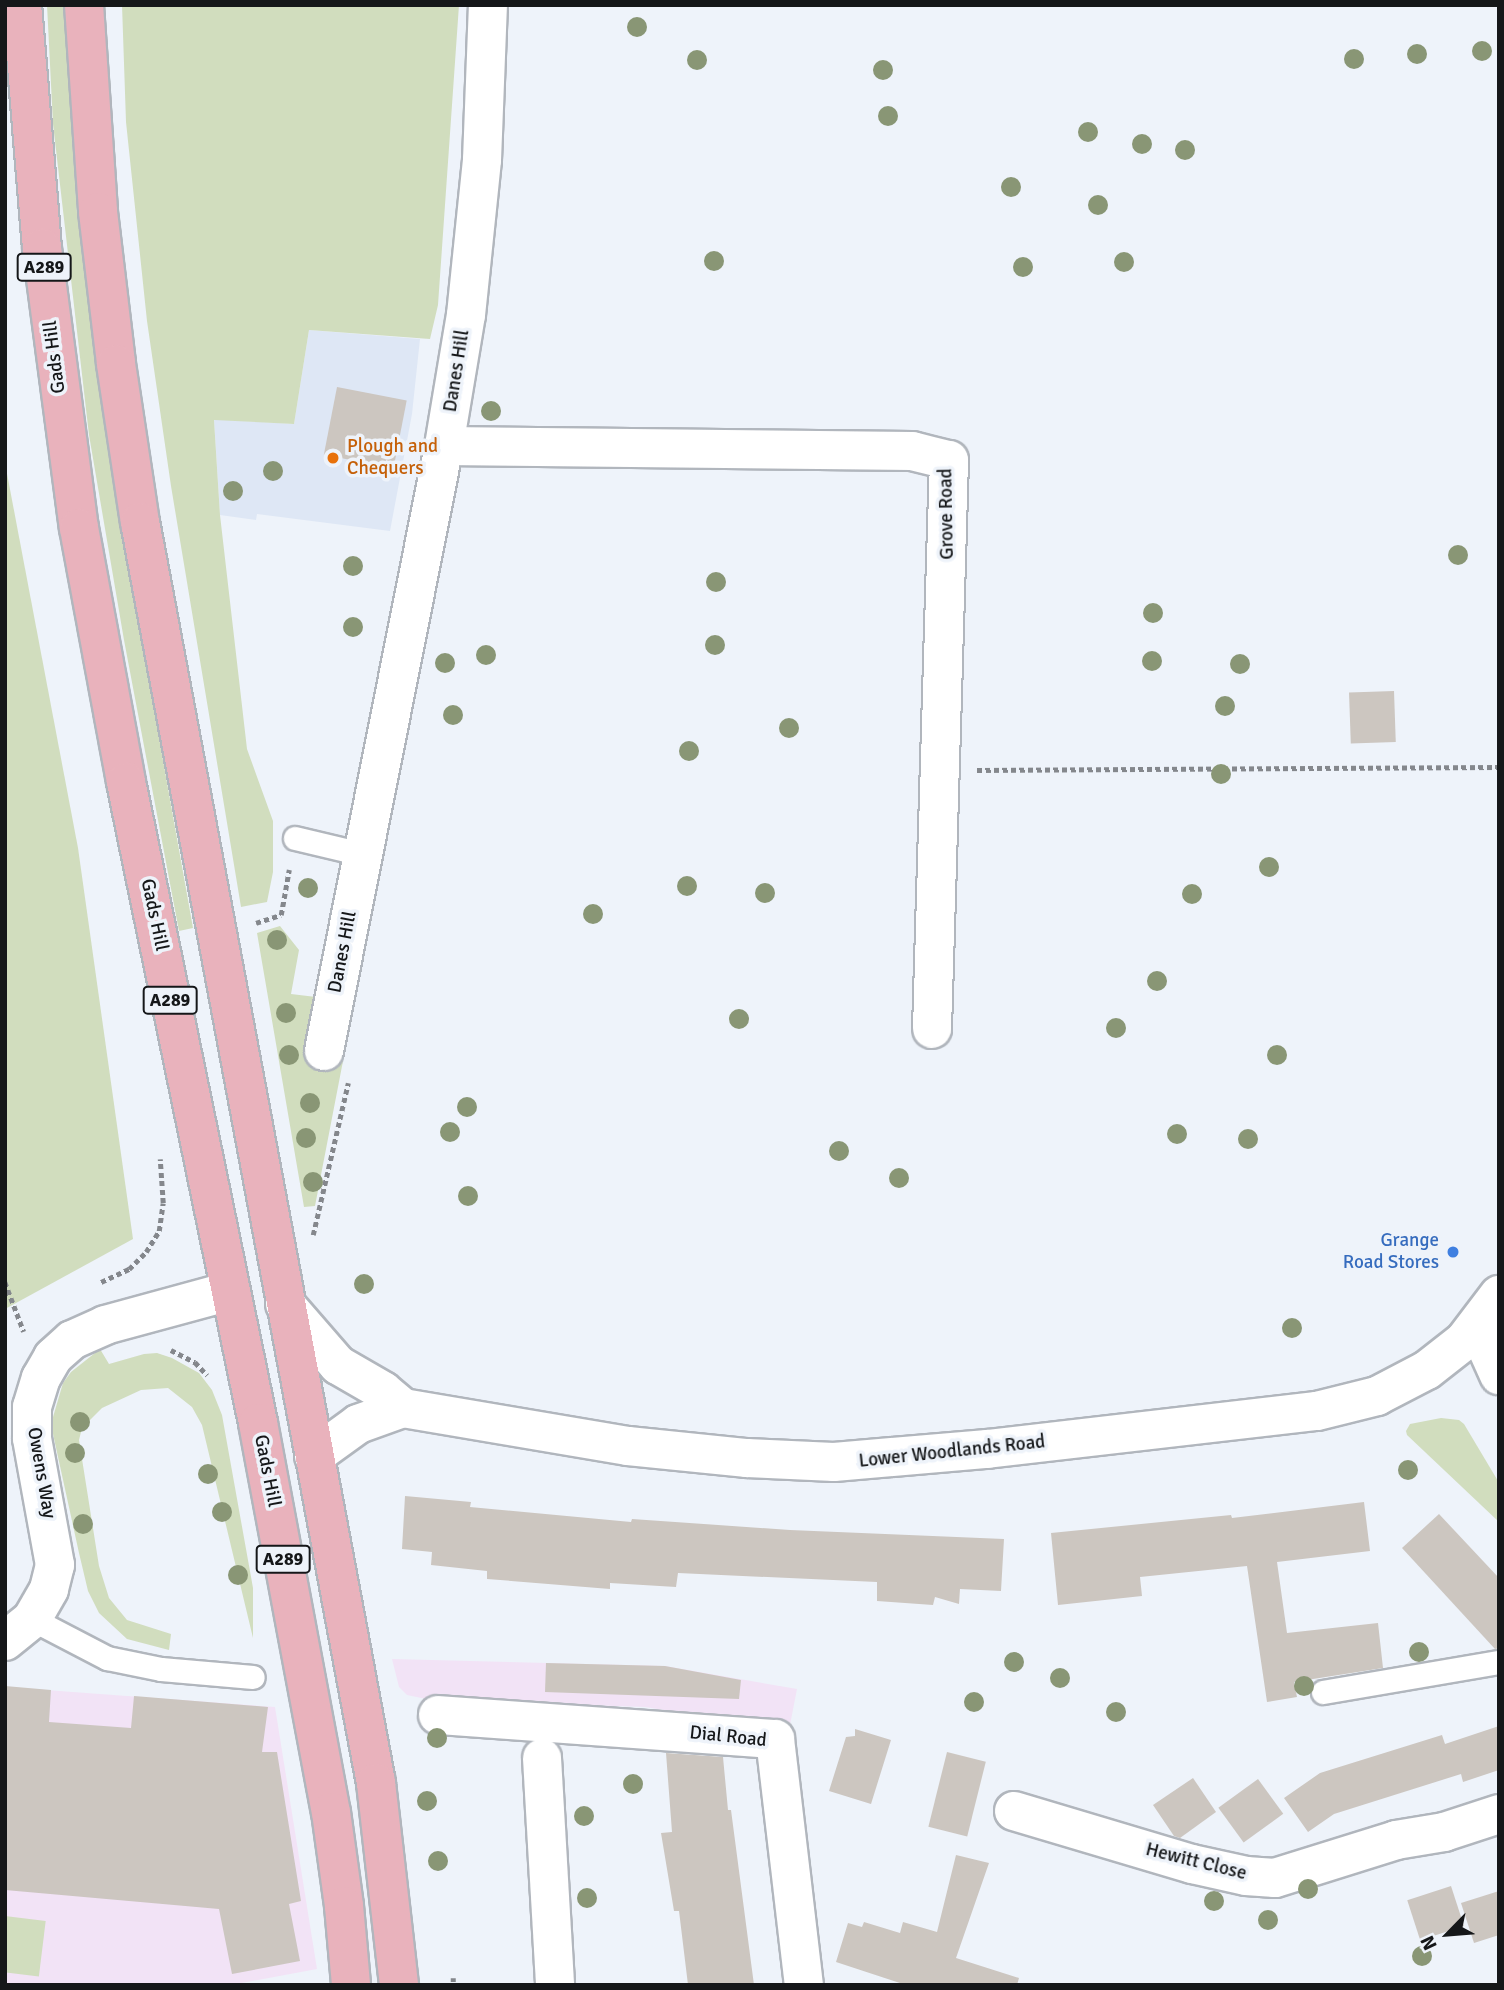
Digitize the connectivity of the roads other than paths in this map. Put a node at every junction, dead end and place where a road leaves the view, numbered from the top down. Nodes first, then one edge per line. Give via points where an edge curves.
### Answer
1 (22, 5) edge
2 (84, 5) edge
3 (488, 5) edge
4 (444, 446) junction
5 (296, 838) road end
6 (362, 854) junction
7 (932, 1029) dead end
8 (337, 1062) road end
9 (230, 1290) junction
10 (1499, 1295) edge
11 (285, 1304) junction
12 (1477, 1326) junction
13 (1499, 1375) edge
14 (403, 1408) junction
15 (314, 1456) junction
16 (18, 1630) edge
17 (1499, 1662) edge
18 (253, 1677) dead end
19 (1323, 1692) dead end
20 (438, 1714) dead end
21 (542, 1758) dead end
22 (1014, 1811) dead end
23 (1499, 1814) edge
24 (351, 1985) edge
25 (399, 1985) edge
26 (555, 1985) edge
27 (804, 1985) edge

1 - 9 main road, Gads Hill / A289 via 42,248 79,528
2 - 11 main road, A289 via 98,212 138,509
3 - 4 street, Danes Hill via 482,160 469,289
4 - 6 street, Danes Hill
4 - 7 street, Grove Road via 912,451 949,460
5 - 6 lane
6 - 8 street, Danes Hill
9 - 16 street, Owens Way via 105,1325 72,1340 53,1357 32,1407 32,1438 55,1565 48,1589
9 - 24 main road, Gads Hill / A289 via 331,1812
10 - 12 street, Lower Woodlands Road
11 - 14 street, Lower Woodlands Road via 338,1365
11 - 15 main road, A289
12 - 13 street
12 - 14 street, Lower Woodlands Road via 1427,1370 1392,1390 1343,1406 1228,1423 865,1461 799,1462 685,1452
14 - 15 street, Lower Woodlands Road via 358,1424
15 - 25 main road, A289 via 376,1783
16 - 18 lane via 107,1658 161,1669
17 - 19 lane
20 - 27 street, Dial Road via 775,1739
21 - 26 street
22 - 23 street, Hewitt Close via 1192,1864 1275,1878 1391,1841 1444,1832

